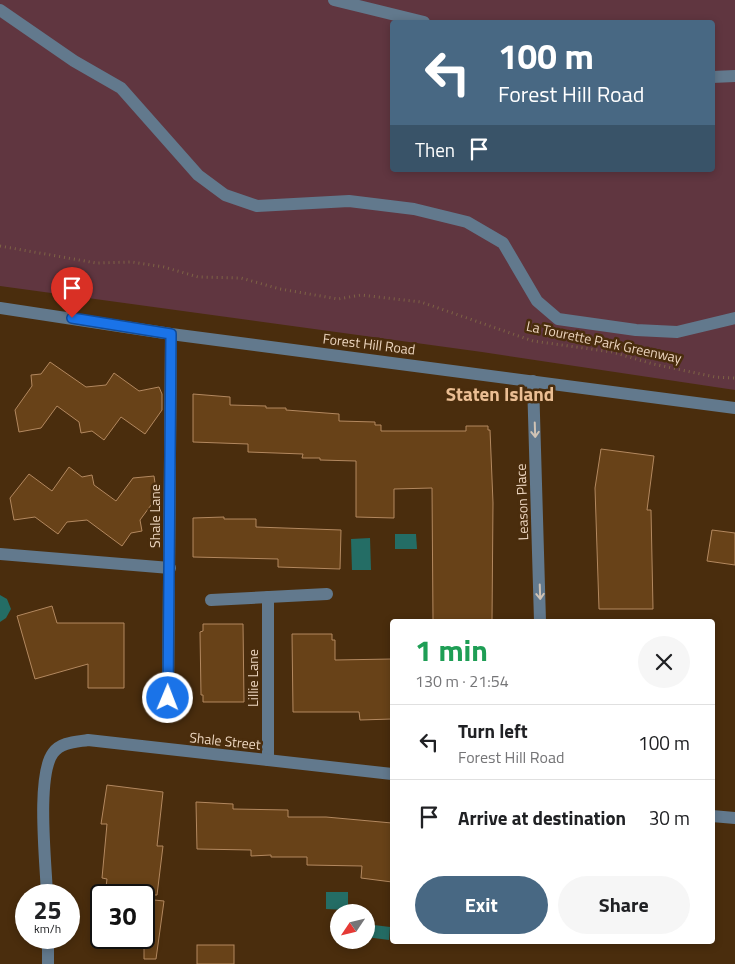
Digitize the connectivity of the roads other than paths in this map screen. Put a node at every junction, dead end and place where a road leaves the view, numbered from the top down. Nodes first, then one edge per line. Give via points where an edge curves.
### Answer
1 (334, 0) edge
2 (0, 10) edge
3 (416, 20) edge
4 (735, 76) edge
5 (715, 77) edge
6 (0, 308) edge
7 (735, 318) edge
8 (171, 334) junction
9 (534, 381) junction
10 (735, 408) edge
11 (0, 554) edge
12 (170, 568) junction
13 (327, 594) dead end
14 (268, 597) junction
15 (211, 600) dead end
16 (540, 619) edge
17 (168, 698) dead end
18 (268, 760) junction
19 (390, 774) edge
20 (715, 816) edge
21 (735, 818) edge
22 (47, 884) edge
23 (48, 949) edge
24 (48, 964) edge

1 - 3 street
2 - 7 street via 74,62 121,88 198,175 225,195 257,206 349,201 414,209 467,222 503,243 537,301 558,319 677,332
4 - 5 street
6 - 8 street, Forest Hill Road
8 - 9 street, Forest Hill Road
8 - 12 street, Shale Lane
9 - 10 street, Forest Hill Road
9 -> 16 street, Leason Place
11 - 12 street
12 - 17 street, Shale Lane
13 - 14 street
14 - 15 street
14 - 18 street, Lillie Lane
18 - 19 street, Shale Street
18 - 22 street, Shale Street via 88,740 65,744 53,753 44,776
20 - 21 street
23 - 24 street

